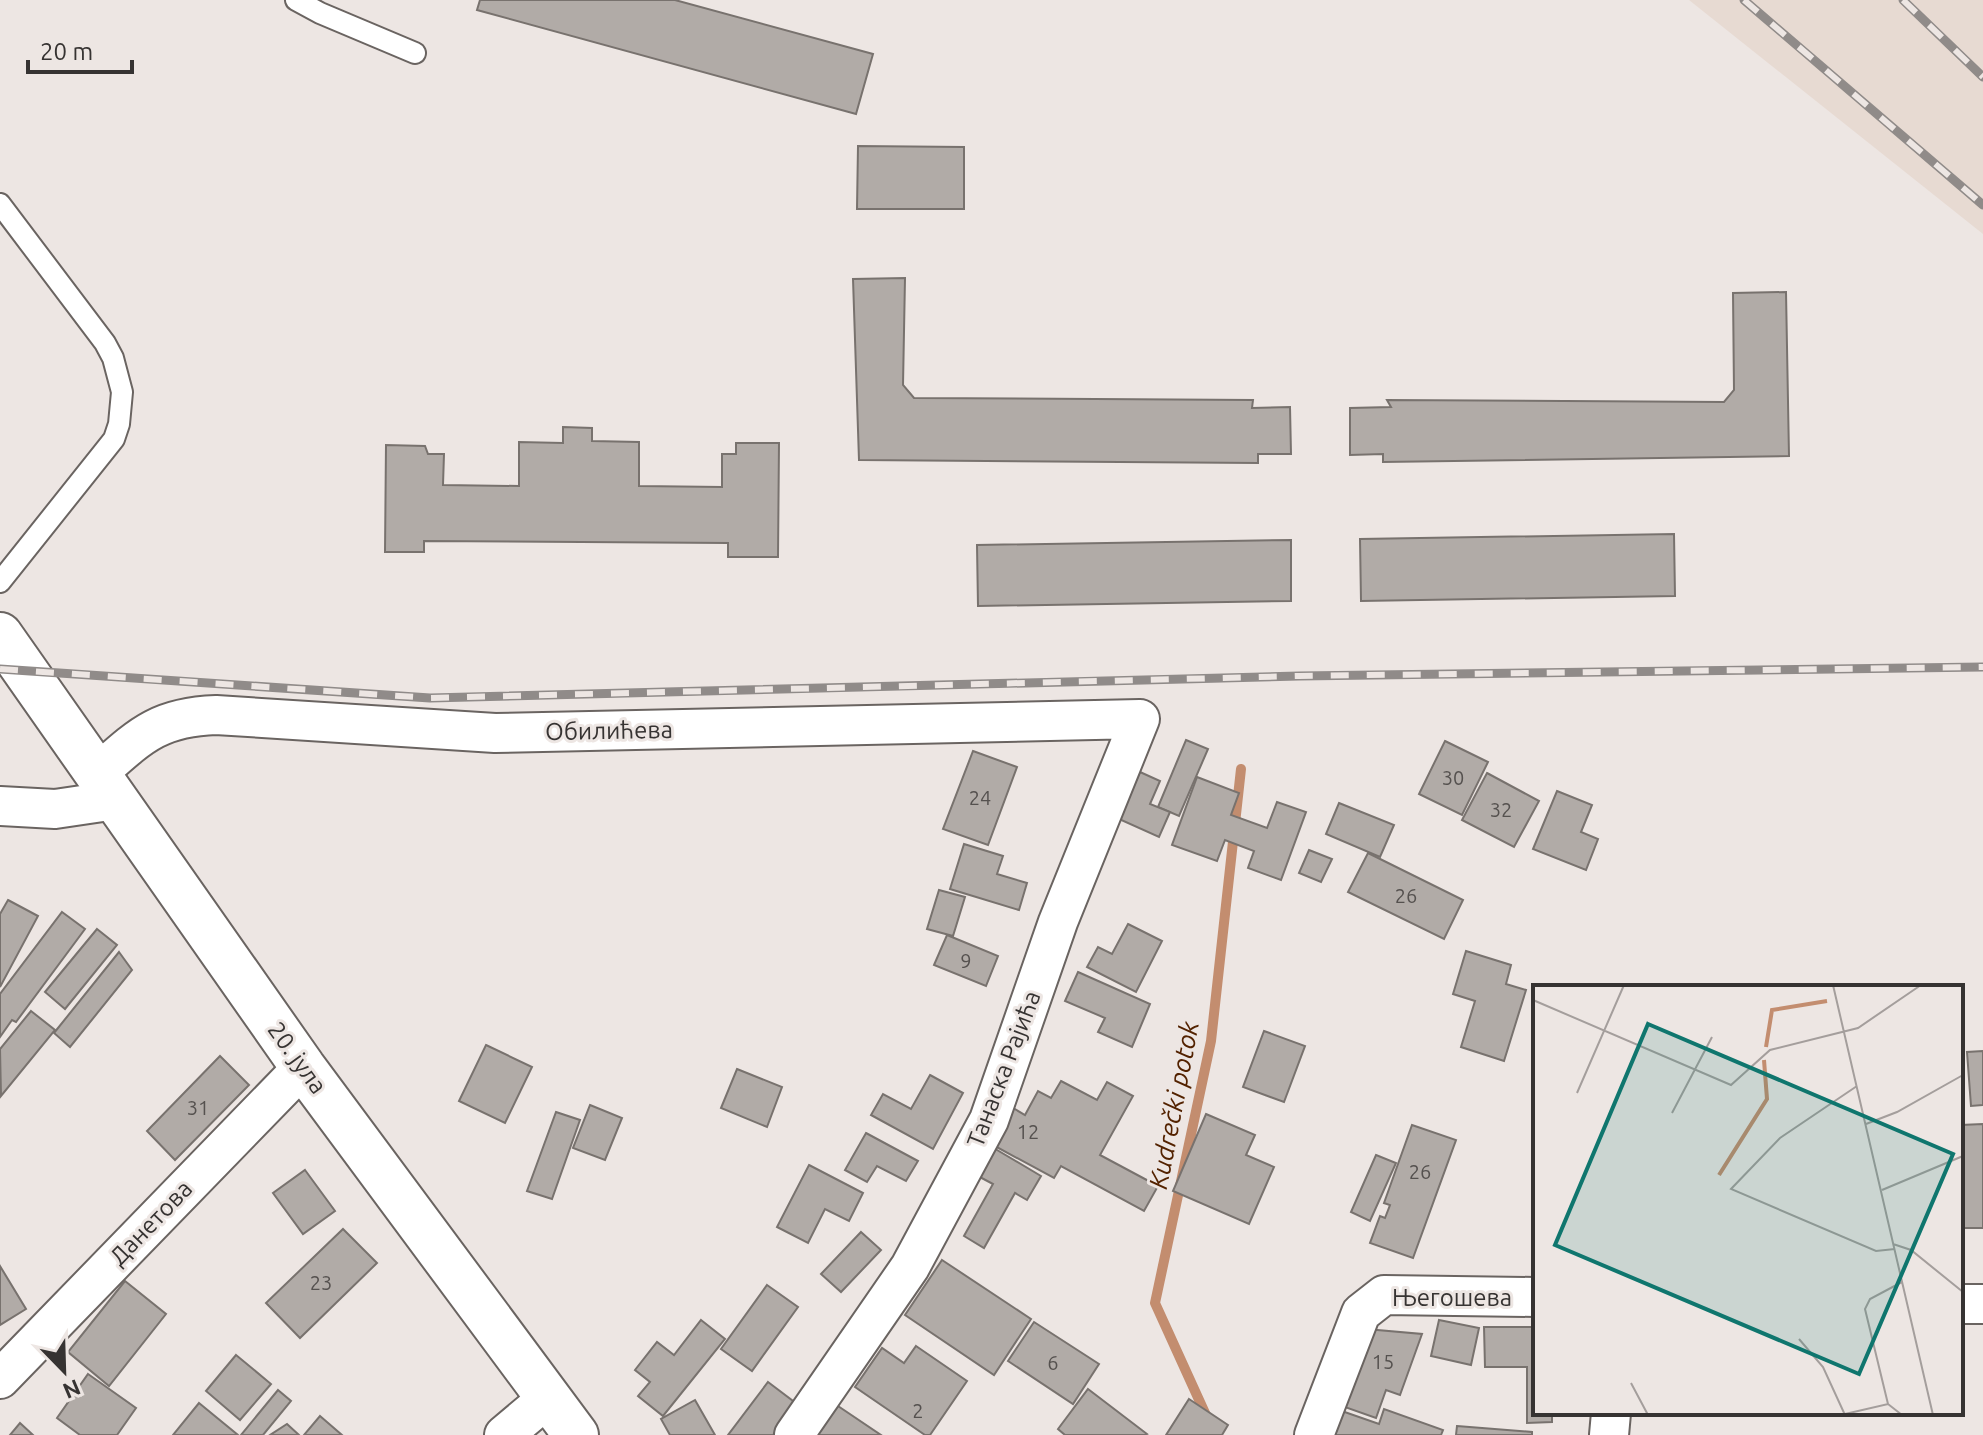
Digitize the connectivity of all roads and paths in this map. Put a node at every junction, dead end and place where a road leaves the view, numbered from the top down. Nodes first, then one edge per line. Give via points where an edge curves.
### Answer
1 (296, 0) edge
2 (415, 53) dead end
3 (0, 204) edge
4 (0, 582) edge
5 (0, 635) edge
6 (1140, 719) joint
7 (106, 787) junction
8 (0, 806) edge
9 (303, 1067) junction
10 (1533, 1297) edge
11 (0, 1379) edge
12 (548, 1398) junction
13 (1611, 1415) edge
14 (504, 1435) edge
15 (576, 1435) edge
16 (794, 1435) edge
17 (1314, 1435) edge
18 (1609, 1435) edge

1 - 2 lane
3 - 4 lane via 105,343 119,375 122,400 114,439
5 - 7 main road, 20. јула
6 - 7 street, Обилићева via 495,733 192,716 174,719 136,739
6 - 16 street, Танаска Рајића via 1058,922 989,1120 910,1267
7 - 8 street via 55,809
7 - 9 main road, 20. јула
9 - 11 street, Данетова
9 - 12 main road, 20. јула
10 - 17 street, Његошева via 1384,1295 1361,1313
12 - 14 street
12 - 15 main road, 20. јула
13 - 18 street

